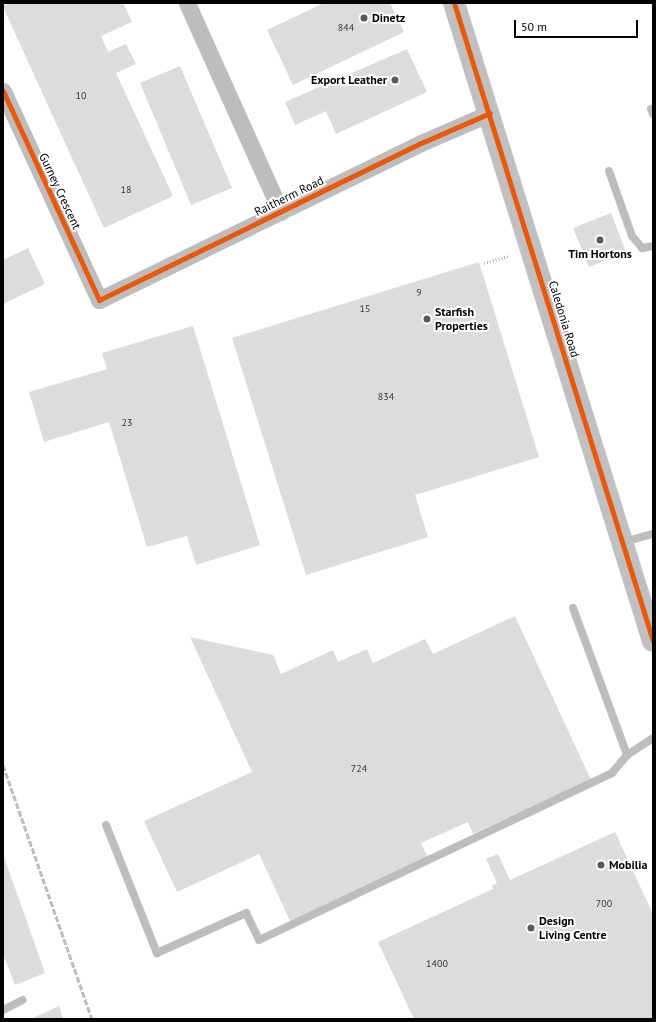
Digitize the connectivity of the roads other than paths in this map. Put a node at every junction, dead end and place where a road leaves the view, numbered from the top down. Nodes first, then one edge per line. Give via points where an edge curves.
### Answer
1 (187, 3) edge
2 (454, 3) edge
3 (3, 91) edge
4 (490, 112) junction
5 (609, 171) dead end
6 (281, 212) junction
7 (653, 246) edge
8 (99, 300) joint
9 (653, 534) edge
10 (623, 543) junction
11 (573, 608) dead end
12 (651, 629) edge
13 (653, 738) edge
14 (627, 755) junction
15 (106, 825) dead end
16 (23, 1000) dead end
17 (3, 1008) edge

1 - 6 street
2 - 4 street, Caledonia Road
3 - 8 street, Gurney Crescent
4 - 6 street, Raitherm Road via 420,143
4 - 10 street, Caledonia Road
5 - 7 lane via 634,240 642,248
6 - 8 street, Raitherm Road
9 - 10 lane
10 - 12 street, Caledonia Road
11 - 14 lane
13 - 14 lane
14 - 15 lane via 612,773 259,940 246,913 157,953
16 - 17 lane

